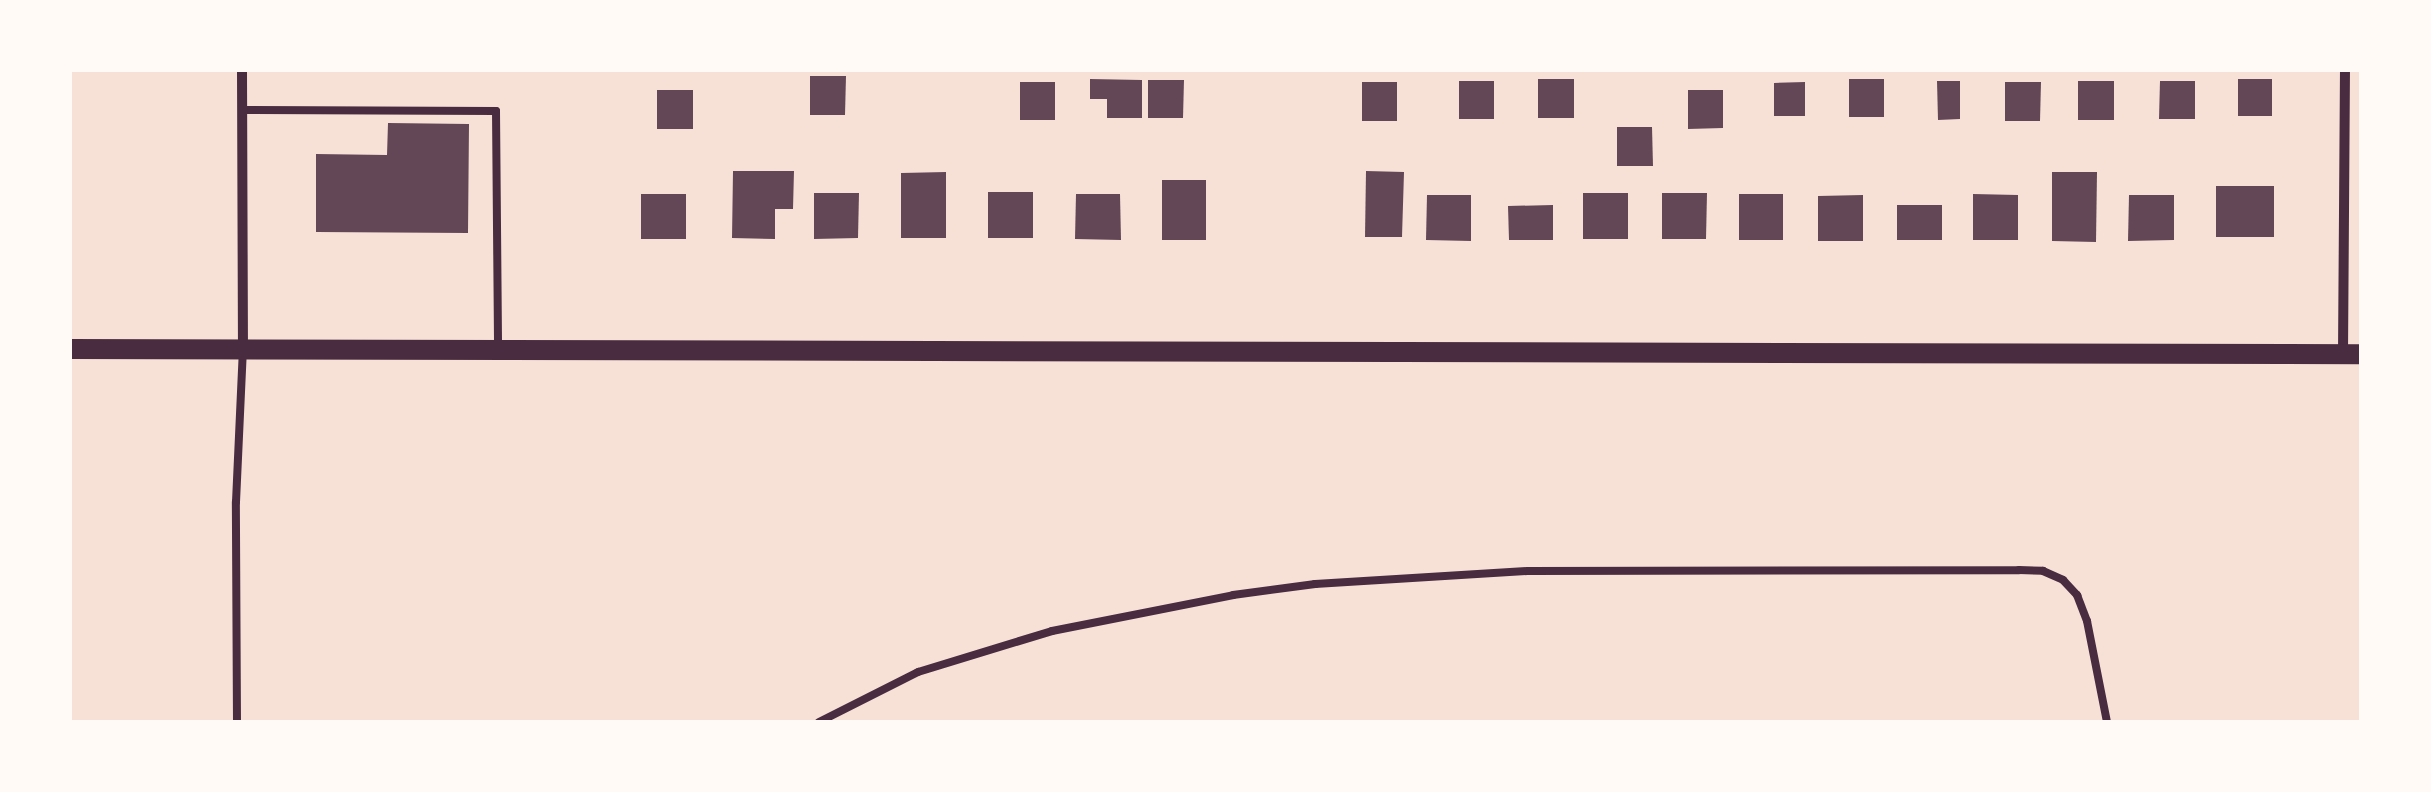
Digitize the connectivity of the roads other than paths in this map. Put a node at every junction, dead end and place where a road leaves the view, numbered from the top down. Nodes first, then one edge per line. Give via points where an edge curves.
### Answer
1 (242, 70) edge
2 (2344, 70) edge
3 (242, 110) junction
4 (498, 348) junction
5 (70, 350) edge
6 (243, 350) junction
7 (2352, 354) edge
8 (237, 722) edge
9 (819, 722) edge
10 (2107, 722) edge

1 - 3 street
2 - 7 street
3 - 4 lane via 496,111
3 - 6 street
4 - 6 main road
4 - 7 main road
5 - 6 main road
6 - 8 lane
9 - 10 lane via 918,672 1034,637 1315,584 1528,571 2000,570 2043,570 2076,595

